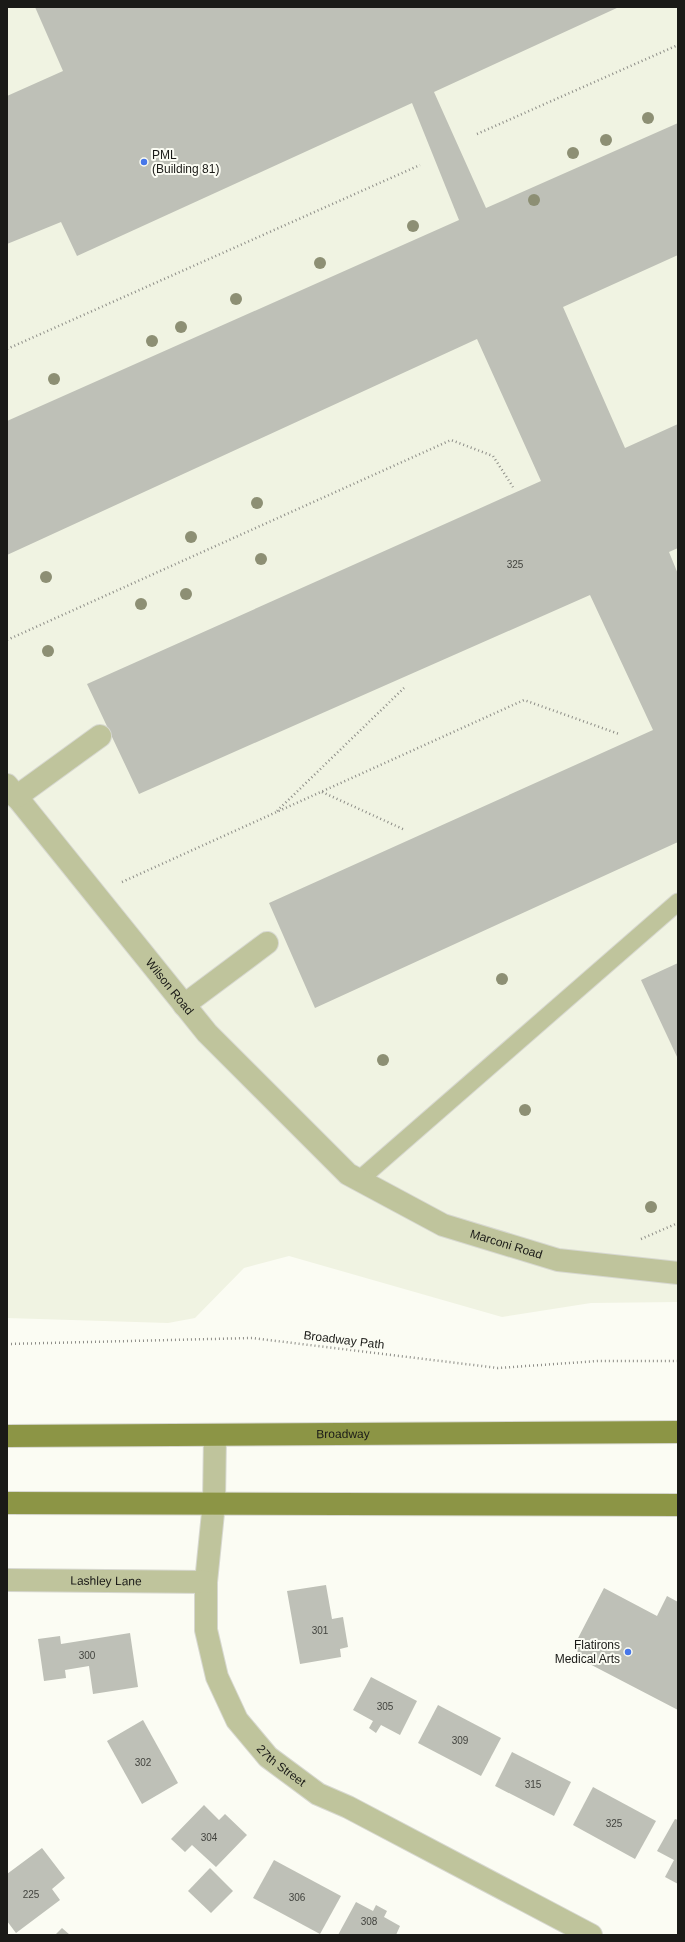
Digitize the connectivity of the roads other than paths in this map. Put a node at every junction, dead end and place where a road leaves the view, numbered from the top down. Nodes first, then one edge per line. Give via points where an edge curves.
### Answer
1 (100, 736) dead end
2 (12, 791) edge
3 (678, 902) edge
4 (267, 943) dead end
5 (184, 1005) junction
6 (353, 1177) junction
7 (678, 1273) edge
8 (678, 1432) edge
9 (215, 1435) junction
10 (7, 1436) edge
11 (7, 1503) edge
12 (214, 1503) junction
13 (678, 1505) edge
14 (7, 1580) edge
15 (206, 1582) junction
16 (591, 1935) edge

1 - 2 street
2 - 5 street, Wilson Road
3 - 6 lane
4 - 5 street
5 - 6 street, Wilson Road via 207,1033
6 - 7 street, Marconi Road via 443,1225 558,1260
8 - 9 main road, Broadway
9 - 10 main road, Broadway
9 - 12 street, 27th Street
11 - 12 main road
12 - 13 main road
12 - 15 street, 27th Street
14 - 15 street, Lashley Lane
15 - 16 street, 27th Street via 206,1630 217,1677 238,1720 268,1757 318,1794 348,1807

